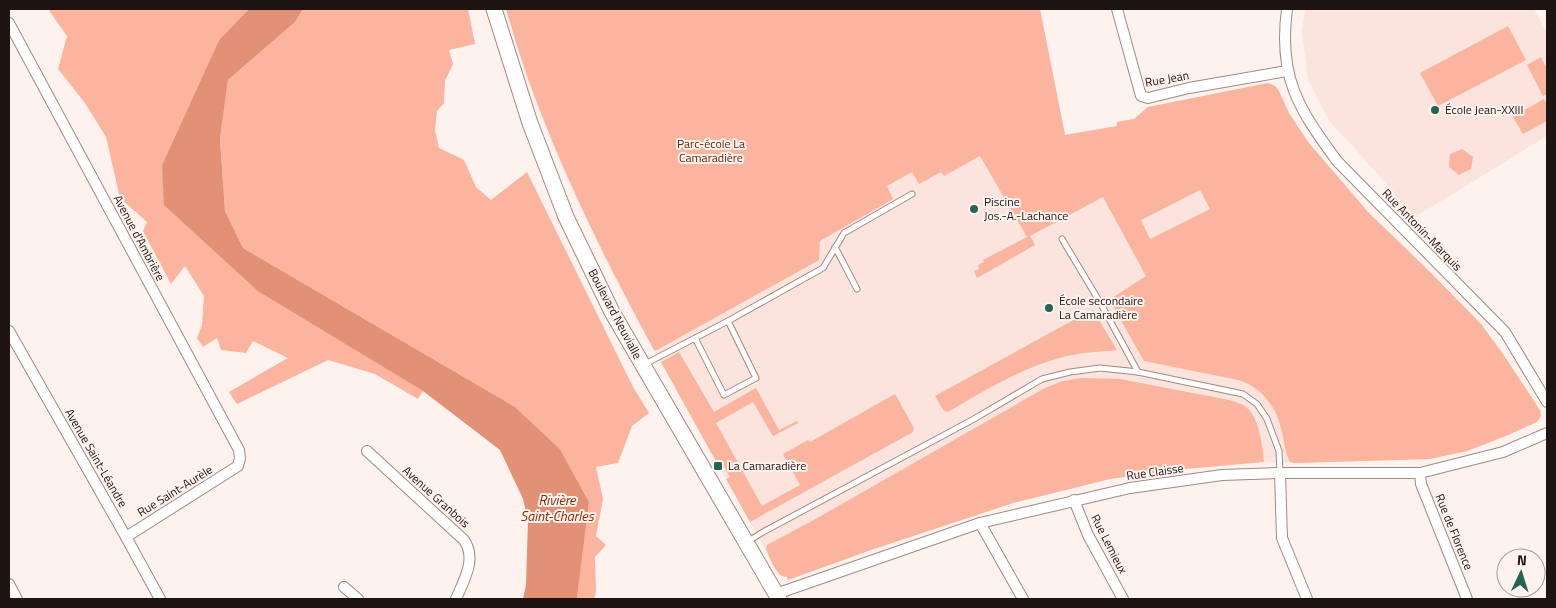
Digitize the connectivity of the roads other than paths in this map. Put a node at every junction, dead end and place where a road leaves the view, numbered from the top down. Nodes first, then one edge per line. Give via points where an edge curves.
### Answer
1 (494, 9) edge
2 (1118, 9) edge
3 (1287, 9) edge
4 (9, 23) edge
5 (1287, 71) junction
6 (912, 194) dead end
7 (1062, 239) dead end
8 (835, 247) junction
9 (856, 289) dead end
10 (728, 321) junction
11 (9, 331) edge
12 (696, 338) junction
13 (642, 365) junction
14 (1138, 372) junction
15 (1547, 402) edge
16 (1547, 433) edge
17 (367, 451) dead end
18 (238, 466) joint
19 (1280, 473) junction
20 (1420, 473) junction
21 (1074, 500) junction
22 (980, 522) junction
23 (126, 536) junction
24 (746, 543) junction
25 (9, 584) edge
26 (344, 587) dead end
27 (777, 597) edge
28 (17, 599) edge
29 (160, 599) edge
30 (358, 599) edge
31 (456, 599) edge
32 (1023, 599) edge
33 (1123, 599) edge
34 (1307, 599) edge
35 (1467, 599) edge

1 - 13 main road, Boulevard Neuvialle via 530,123 566,216 612,312
2 - 5 street, Rue Jean via 1141,96 1148,98
3 - 5 street, Rue Antonin-Marquis via 1284,45
4 - 18 street, Avenue d'Ambrière via 239,450
5 - 15 street, Rue Antonin-Marquis via 1303,111 1337,161 1505,332
6 - 8 lane via 844,233
7 - 14 lane
8 - 9 lane
8 - 10 lane via 823,268
10 - 12 lane
10 - 12 lane via 756,378 724,394
11 - 23 street, Avenue Saint-Léandre
12 - 13 lane
13 - 24 main road, Boulevard Neuvialle
14 - 19 lane via 1243,394 1257,404 1267,420 1279,452
14 - 24 lane via 1100,368 1042,379
16 - 20 street, Rue Claisse via 1503,452
17 - 31 street, Avenue Granbois via 469,547 470,564
18 - 23 street, Rue Saint-Aurèle
19 - 20 street, Rue Claisse
19 - 21 street, Rue Claisse via 1195,479
19 - 34 street via 1282,538
20 - 35 street, Rue de Florence via 1421,484
21 - 22 street, Rue Claisse
21 - 33 street, Rue Lemieux via 1088,535
22 - 27 street, Rue Claisse
22 - 32 street
23 - 29 street, Avenue Saint-Léandre
24 - 27 main road, Boulevard Neuvialle
25 - 28 street
26 - 30 street

